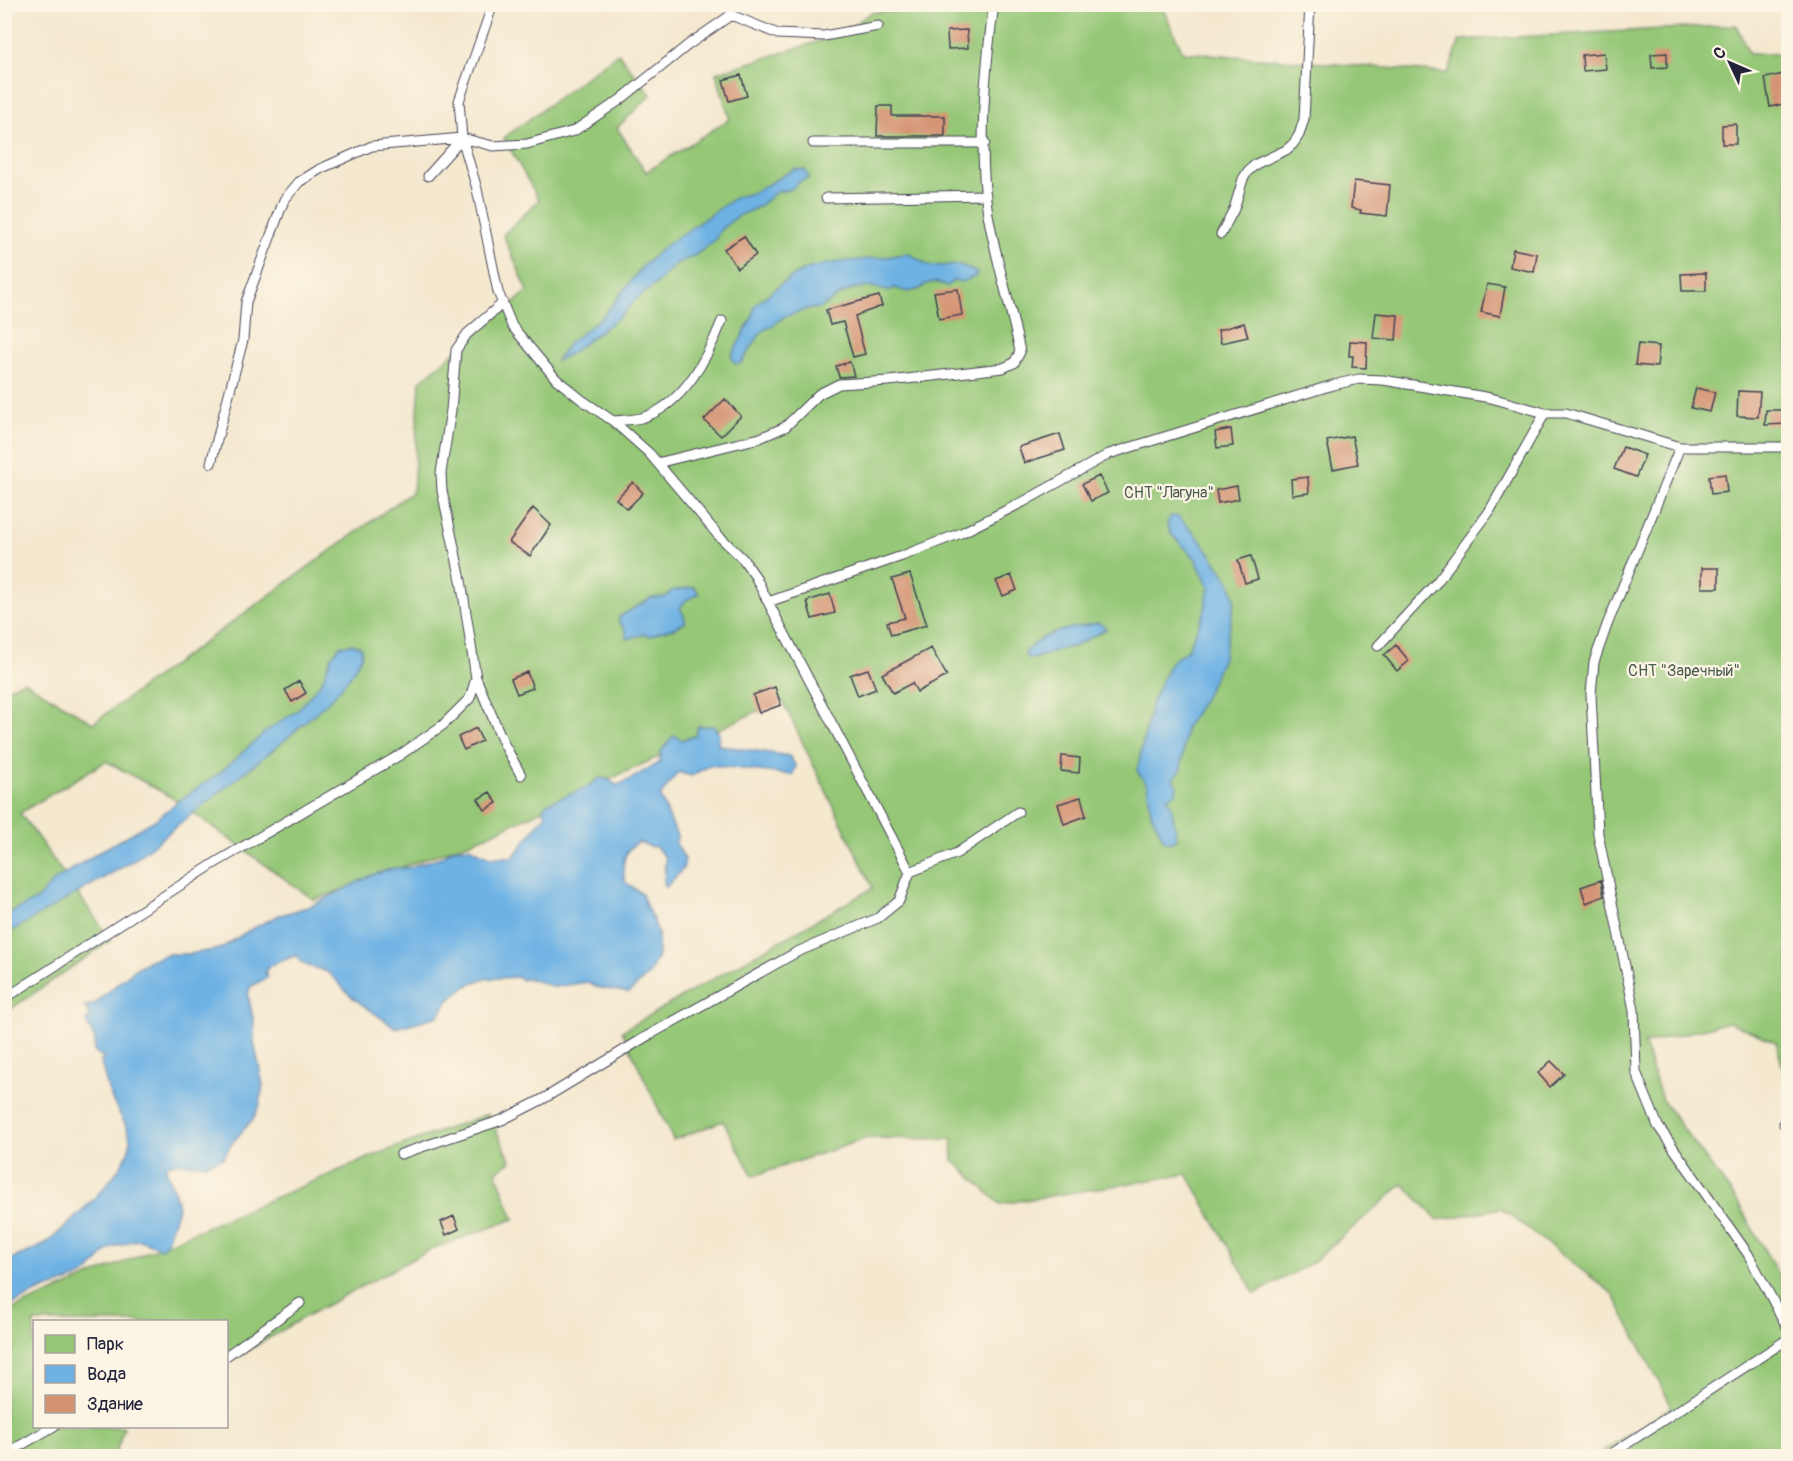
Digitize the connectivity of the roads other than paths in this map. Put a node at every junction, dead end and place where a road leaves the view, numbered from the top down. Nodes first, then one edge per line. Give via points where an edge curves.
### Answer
1 (494, 4) edge
2 (994, 4) edge
3 (1310, 4) edge
4 (730, 10) edge
5 (878, 26) dead end
6 (462, 138) junction
7 (813, 143) dead end
8 (984, 143) junction
9 (428, 176) dead end
10 (986, 195) junction
11 (826, 198) dead end
12 (1221, 234) dead end
13 (503, 303) junction
14 (722, 321) dead end
15 (1545, 413) junction
16 (613, 421) junction
17 (1680, 447) junction
18 (1788, 447) edge
19 (657, 462) junction
20 (211, 463) dead end
21 (768, 602) junction
22 (1378, 646) dead end
23 (476, 678) junction
24 (521, 775) dead end
25 (1018, 812) dead end
26 (910, 872) junction
27 (4, 999) edge
28 (1788, 1106) edge
29 (1784, 1124) dead end
30 (401, 1154) dead end
31 (300, 1303) dead end
32 (1788, 1329) edge
33 (1788, 1339) edge
34 (228, 1355) edge
35 (51, 1428) edge
36 (4, 1455) edge
37 (1608, 1456) edge

1 - 6 lane via 459,101
2 - 8 lane
3 - 12 lane via 1304,119 1299,135 1286,150 1248,171
4 - 5 lane via 778,34 824,36
4 - 6 lane via 620,100 574,131 527,144 493,146
6 - 9 lane
6 - 13 lane
6 - 20 lane via 372,146 320,169 299,182 284,200 246,302 243,340
7 - 8 lane
8 - 10 lane
10 - 11 lane
10 - 19 lane via 1020,352 1014,363 1003,368 839,384 819,394 785,427 760,438
13 - 16 lane via 512,326 556,379
13 - 23 lane via 467,334 456,350 441,473
14 - 16 lane via 712,346 675,399 640,418
15 - 17 lane via 1566,413
15 - 21 lane via 1491,398 1383,380 1359,379 1333,385 1109,454 961,533
15 - 22 lane via 1489,512 1437,582
16 - 19 lane
17 - 18 lane
17 - 32 lane via 1594,662 1598,834 1634,1010 1636,1072 1658,1126 1748,1254
19 - 21 lane via 742,559
21 - 26 lane
23 - 24 lane
23 - 27 lane via 470,698 460,710 400,755 215,863
25 - 26 lane via 957,853
26 - 30 lane via 899,901 878,918 787,958 512,1115
28 - 29 lane
31 - 34 lane
33 - 37 lane
35 - 36 lane

